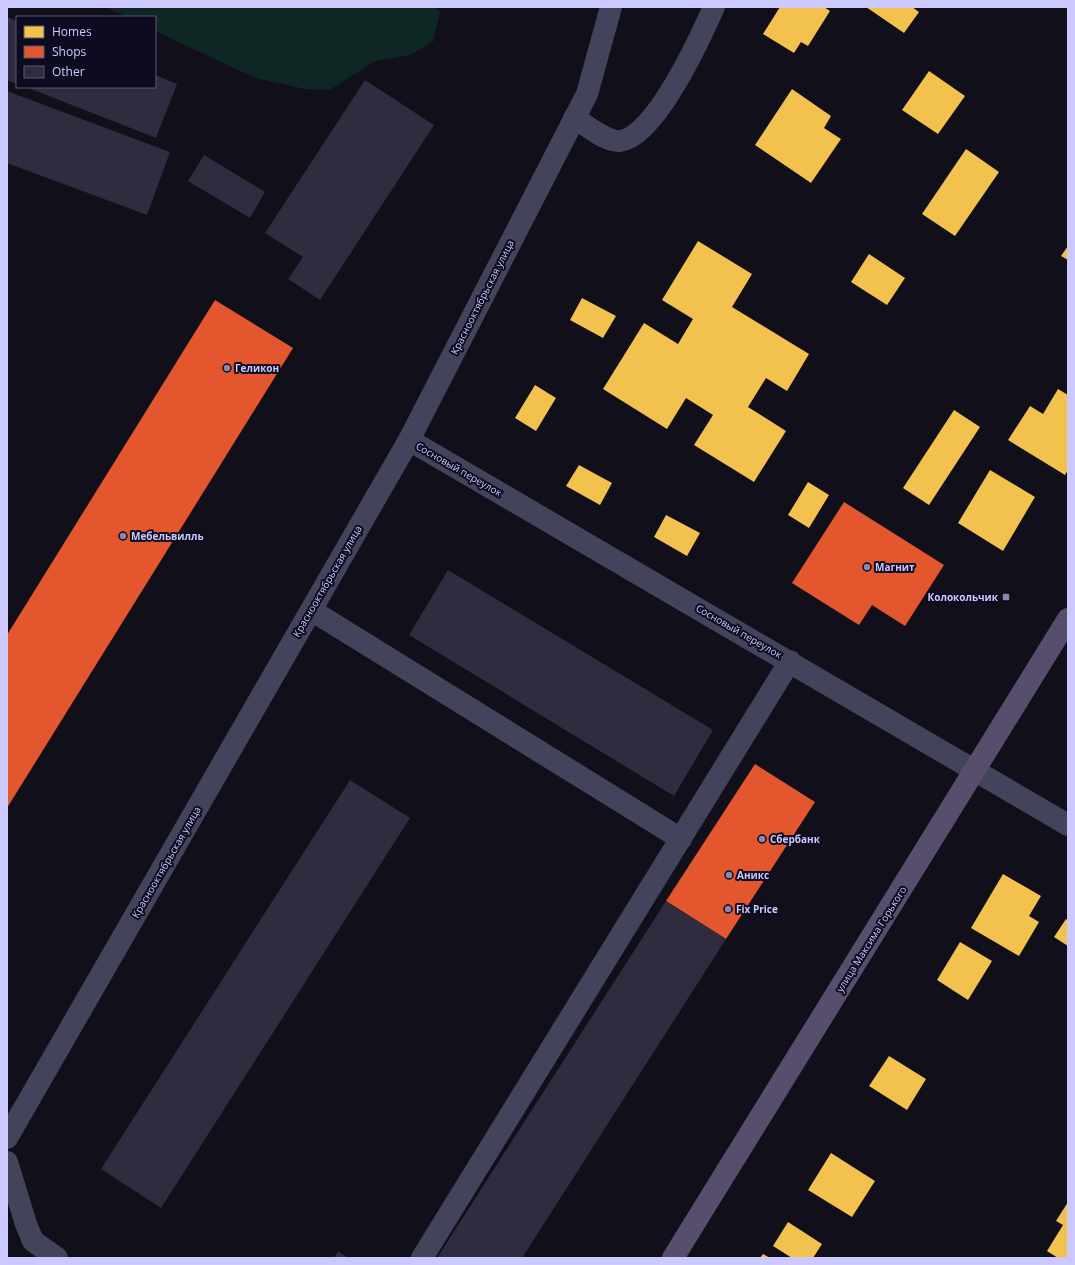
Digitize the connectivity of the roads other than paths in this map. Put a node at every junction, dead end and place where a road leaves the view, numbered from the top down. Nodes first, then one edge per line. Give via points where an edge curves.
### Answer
1 (611, 7) edge
2 (714, 7) edge
3 (574, 118) junction
4 (409, 440) junction
5 (311, 610) junction
6 (1068, 619) edge
7 (790, 661) junction
8 (975, 770) junction
9 (1068, 825) edge
10 (681, 839) junction
11 (7, 1138) edge
12 (7, 1162) edge
13 (57, 1258) edge
14 (422, 1258) edge
15 (673, 1258) edge

1 - 3 street, Краснооктябрьская улица via 587,94
2 - 3 street via 693,56 643,128 632,137 620,141 609,139
3 - 4 street, Краснооктябрьская улица
4 - 5 street, Краснооктябрьская улица
4 - 7 street, Сосновый переулок
5 - 10 street
5 - 11 street, Краснооктябрьская улица
6 - 8 main road, улица Максима Горького
7 - 8 street, Сосновый переулок
7 - 10 street
8 - 9 street, Сосновый переулок
8 - 15 main road, улица Максима Горького
10 - 14 street
12 - 13 street via 33,1241

